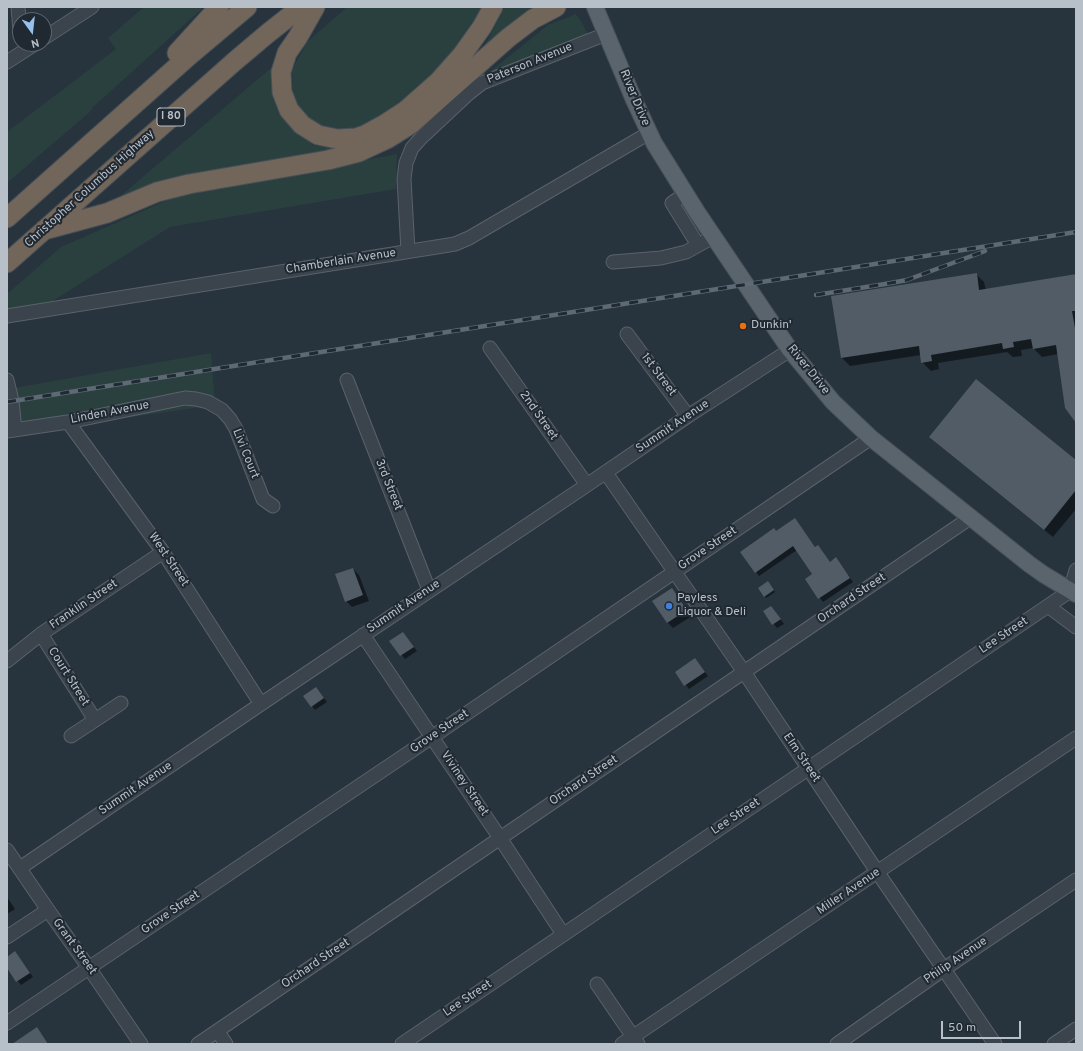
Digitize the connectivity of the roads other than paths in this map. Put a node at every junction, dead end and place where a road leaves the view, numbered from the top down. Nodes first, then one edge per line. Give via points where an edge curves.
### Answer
1 (92, 7) edge
2 (219, 7) edge
3 (247, 7) edge
4 (301, 7) edge
5 (315, 7) edge
6 (492, 7) edge
7 (556, 7) edge
8 (595, 7) edge
9 (52, 33) edge
10 (606, 34) junction
11 (18, 52) edge
12 (7, 62) edge
13 (649, 133) junction
14 (101, 135) junction
15 (685, 194) junction
16 (697, 212) junction
17 (7, 218) edge
18 (683, 220) junction
19 (44, 230) junction
20 (713, 237) junction
21 (698, 245) junction
22 (408, 251) junction
23 (613, 262) dead end
24 (7, 263) edge
25 (7, 316) edge
26 (627, 334) dead end
27 (490, 348) dead end
28 (790, 350) junction
29 (7, 380) edge
30 (347, 380) dead end
31 (212, 404) joint
32 (688, 416) junction
33 (68, 422) junction
34 (11, 431) edge
35 (871, 438) junction
36 (606, 473) junction
37 (587, 485) junction
38 (273, 506) dead end
39 (970, 518) junction
40 (163, 552) junction
41 (1076, 570) edge
42 (675, 572) junction
43 (429, 590) junction
44 (1073, 593) edge
45 (1048, 606) junction
46 (1076, 627) edge
47 (41, 634) junction
48 (363, 635) junction
49 (7, 661) edge
50 (744, 672) junction
51 (121, 703) dead end
52 (261, 704) junction
53 (95, 720) junction
54 (71, 736) dead end
55 (432, 737) junction
56 (1076, 738) edge
57 (808, 769) junction
58 (500, 838) junction
59 (7, 850) edge
60 (20, 868) junction
61 (878, 873) junction
62 (1076, 880) edge
63 (48, 910) junction
64 (563, 934) junction
65 (7, 937) edge
66 (89, 968) junction
67 (944, 969) junction
68 (597, 984) dead end
69 (7, 1023) edge
70 (1076, 1030) edge
71 (218, 1032) junction
72 (636, 1040) edge
73 (141, 1044) edge
74 (198, 1044) edge
75 (226, 1044) edge
76 (402, 1044) edge
77 (622, 1044) edge
78 (837, 1044) edge
79 (995, 1044) edge
80 (1054, 1044) edge

1 - 9 street
2 - 14 highway
3 - 14 highway, I 80
4 - 19 highway, Christopher Columbus Highway / I 80 via 235,61
5 - 6 highway via 287,54 281,72 282,92 289,110 302,125 318,135 337,139 365,135 405,111 439,81 462,55 482,28
7 - 19 highway via 508,38 411,124 359,152 328,160 189,184 157,192 107,213
8 - 10 main road, River Drive
10 - 13 main road, River Drive
10 - 22 street, Paterson Avenue via 482,83 421,138 412,148 406,163 404,179
11 - 12 street
13 - 15 main road, River Drive
13 - 22 street, Chamberlain Avenue via 469,238 455,244
14 - 17 highway, I 80
15 - 16 main road, River Drive
15 - 18 street via 672,203
16 - 18 street
16 - 20 main road, River Drive
18 - 21 street
19 - 24 highway, Christopher Columbus Highway / I 80
20 - 21 street
20 - 28 main road, River Drive
21 - 23 street via 686,252 661,258
22 - 25 street, Chamberlain Avenue
26 - 32 street, 1st Street
27 - 37 street, 2nd Street
28 - 32 street, Summit Avenue
28 - 35 main road, River Drive via 833,402
29 - 34 street via 12,401
30 - 43 street, 3rd Street
31 - 33 street, Linden Avenue via 185,398
31 - 38 street, Livi Court via 222,410 236,429 263,499
32 - 36 street, Summit Avenue
33 - 34 street, Linden Avenue
33 - 40 street, West Street
35 - 39 main road, River Drive
35 - 42 street, Grove Street
36 - 37 street, Summit Avenue
36 - 42 street, Elm Street
37 - 43 street, Summit Avenue
39 - 44 main road, River Drive via 1043,574
39 - 50 street, Orchard Street
40 - 47 street, Franklin Street
40 - 52 street, West Street
41 - 44 street
42 - 50 street, Elm Street
42 - 55 street, Grove Street
43 - 48 street, Summit Avenue
44 - 45 street, Lee Street
45 - 46 street
45 - 57 street, Lee Street
47 - 49 street, Franklin Street
47 - 53 street, Court Street
48 - 52 street, Summit Avenue
48 - 55 street, Viviney Street
50 - 57 street, Elm Street
50 - 58 street, Orchard Street
51 - 53 street
52 - 60 street, Summit Avenue
53 - 54 street
55 - 58 street, Viviney Street
55 - 66 street, Grove Street
56 - 61 street, Miller Avenue
57 - 61 street, Elm Street
57 - 64 street, Lee Street
58 - 64 street, Viviney Street
58 - 71 street, Orchard Street
59 - 60 street, Grant Street
60 - 63 street, Grant Street
61 - 67 street, Elm Street
61 - 72 street, Miller Avenue
62 - 67 street, Philip Avenue
63 - 65 street
63 - 66 street, Grant Street
64 - 76 street, Lee Street
66 - 69 street, Grove Street
66 - 73 street, Grant Street
67 - 78 street, Philip Avenue
67 - 79 street, Elm Street
68 - 72 street
70 - 80 street
71 - 74 street, Orchard Street
71 - 75 street
72 - 77 street, Miller Avenue

